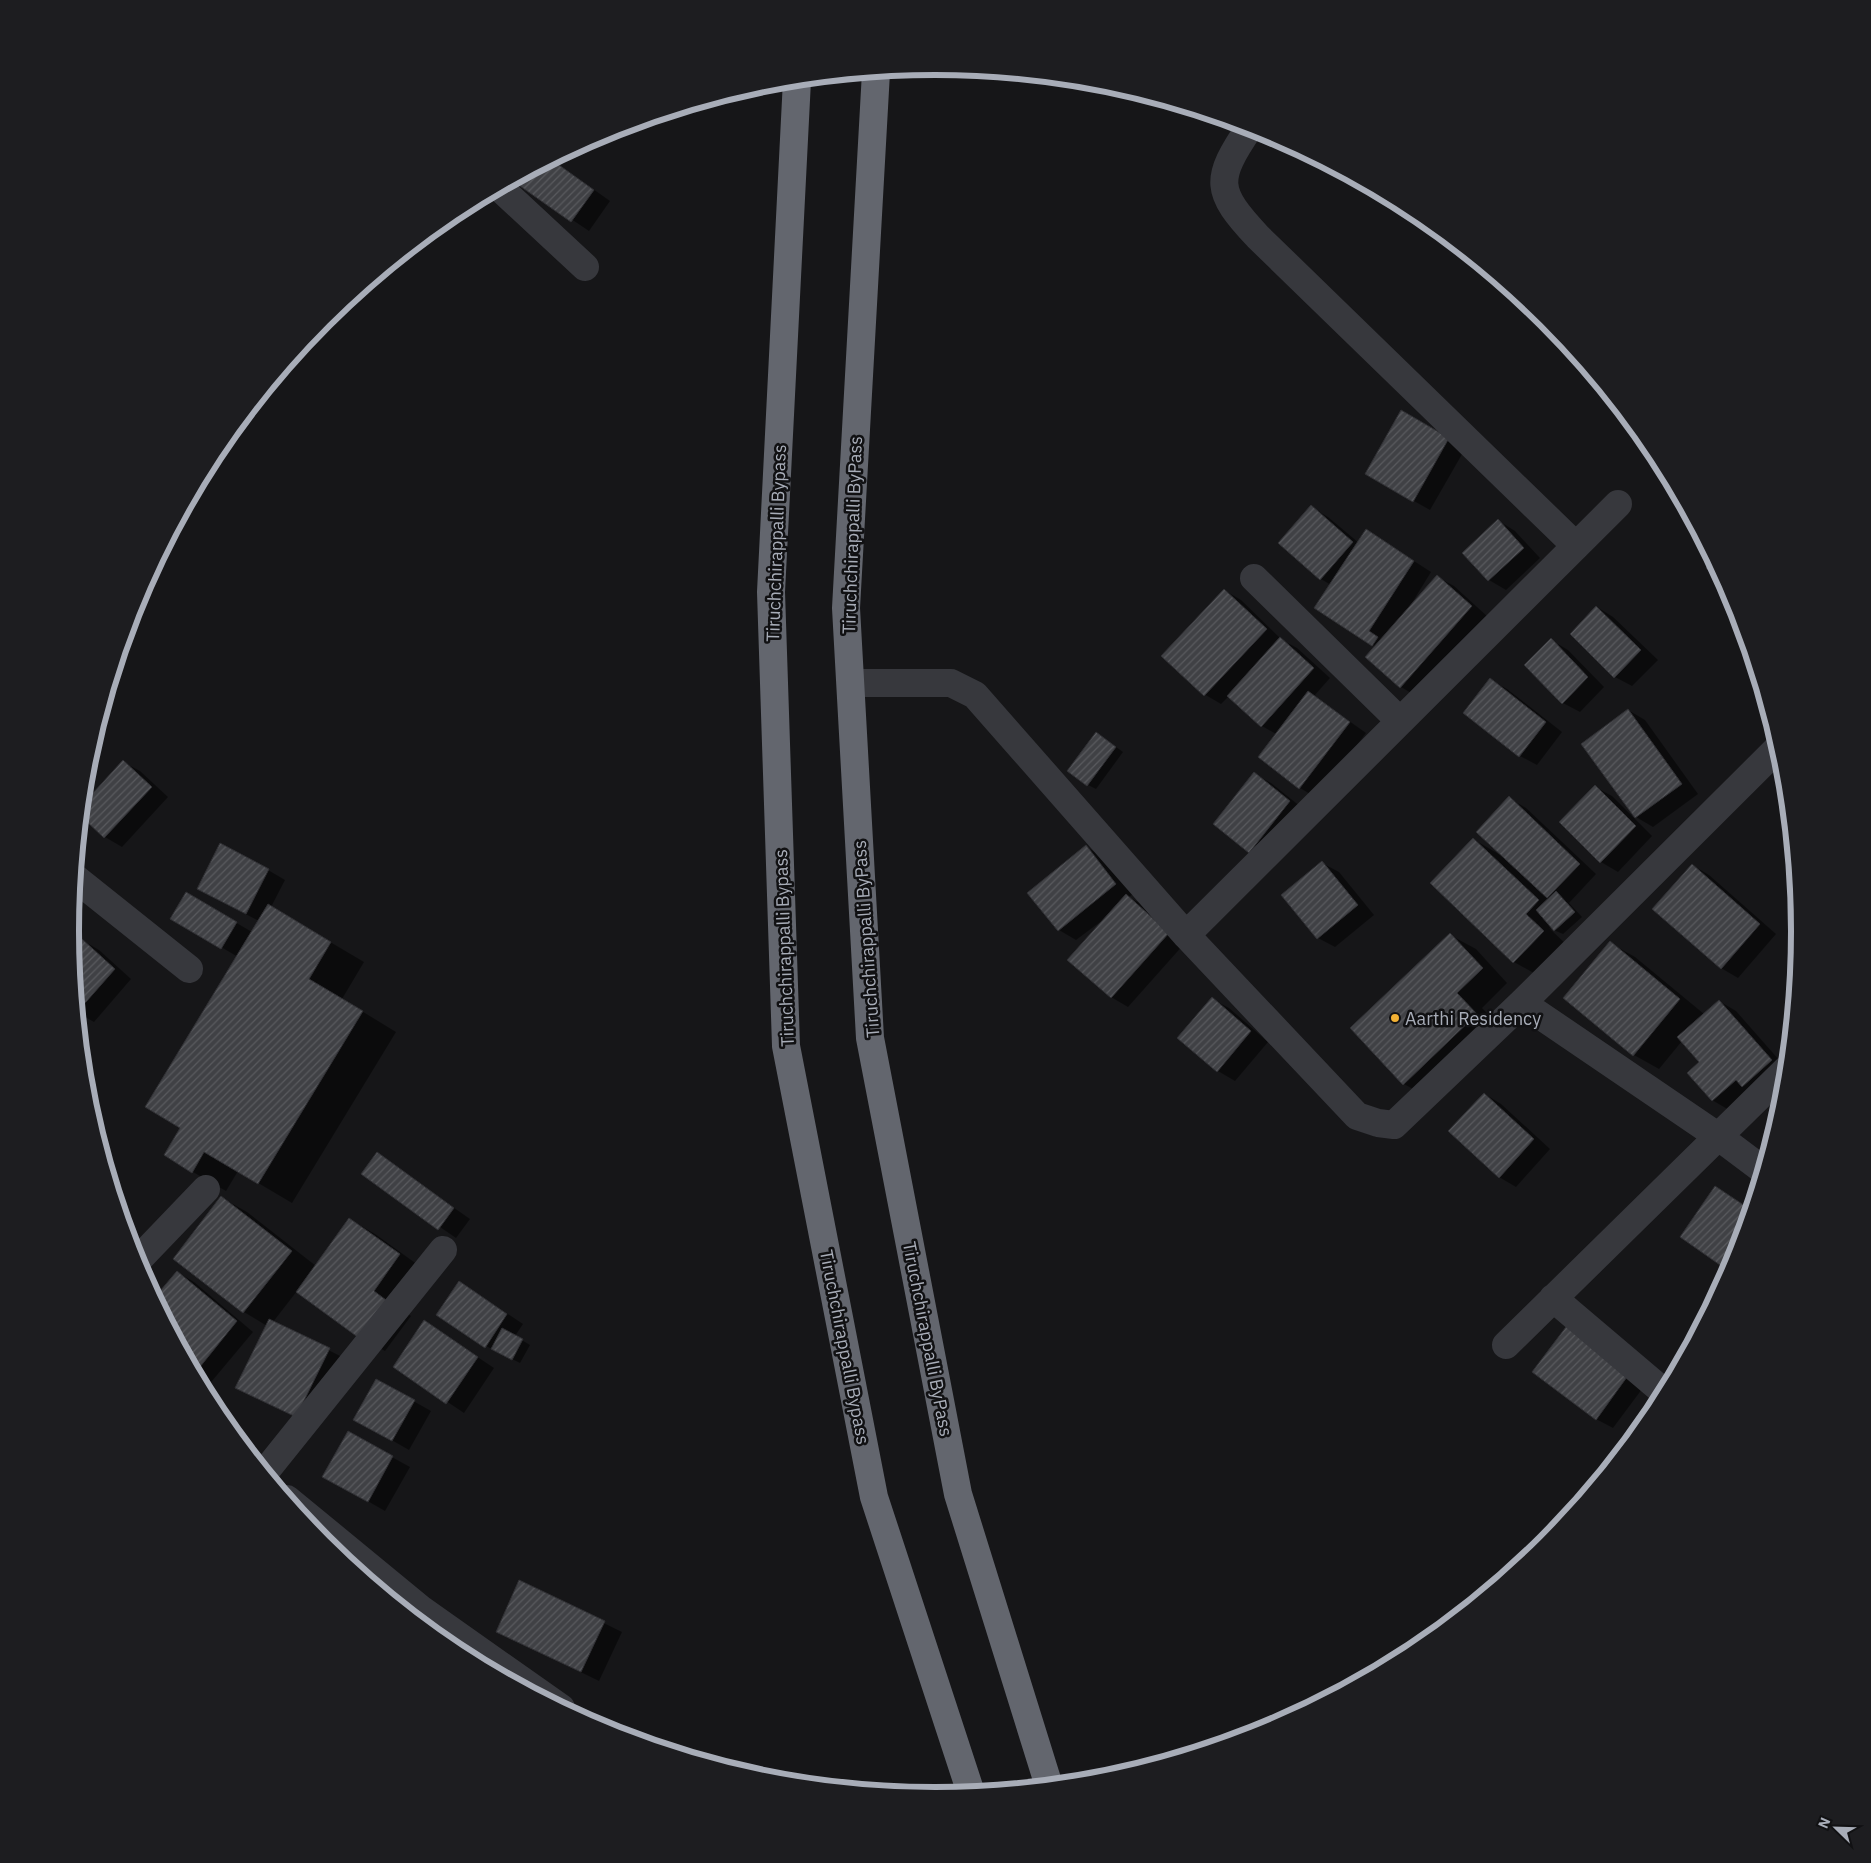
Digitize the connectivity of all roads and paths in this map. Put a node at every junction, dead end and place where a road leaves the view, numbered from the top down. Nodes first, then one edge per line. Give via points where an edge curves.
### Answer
1 (876, 77) edge
2 (797, 86) edge
3 (1246, 133) edge
4 (504, 192) edge
5 (585, 267) dead end
6 (1618, 504) dead end
7 (1576, 546) junction
8 (1254, 578) dead end
9 (850, 683) junction
10 (1400, 721) junction
11 (1773, 753) edge
12 (81, 882) edge
13 (1186, 935) junction
14 (189, 969) dead end
15 (1522, 1003) junction
16 (1780, 1076) edge
17 (1719, 1137) junction
18 (1759, 1167) edge
19 (206, 1189) dead end
20 (443, 1250) dead end
21 (143, 1255) edge
22 (1553, 1298) junction
23 (1506, 1345) dead end
24 (1660, 1388) edge
25 (268, 1468) edge
26 (320, 1526) edge
27 (526, 1683) edge
28 (1046, 1781) edge
29 (969, 1787) edge

1 - 9 highway, Tiruchchirappalli ByPass via 846,608
2 - 29 highway, Tiruchchirappalli Bypass via 771,592 786,1046 874,1497
3 - 7 street via 1229,157 1222,185 1232,210
4 - 5 street
6 - 7 street
7 - 10 street
8 - 10 street
9 - 13 street via 951,683 975,694
9 - 28 highway, Tiruchchirappalli ByPass via 870,1038 958,1494
10 - 13 street
11 - 15 street
12 - 14 street
13 - 15 street via 1358,1116 1378,1123 1394,1125
15 - 17 street
16 - 17 street
17 - 18 street
17 - 22 street
19 - 21 street
20 - 25 street
22 - 23 street
22 - 24 street
26 - 27 street via 422,1610

